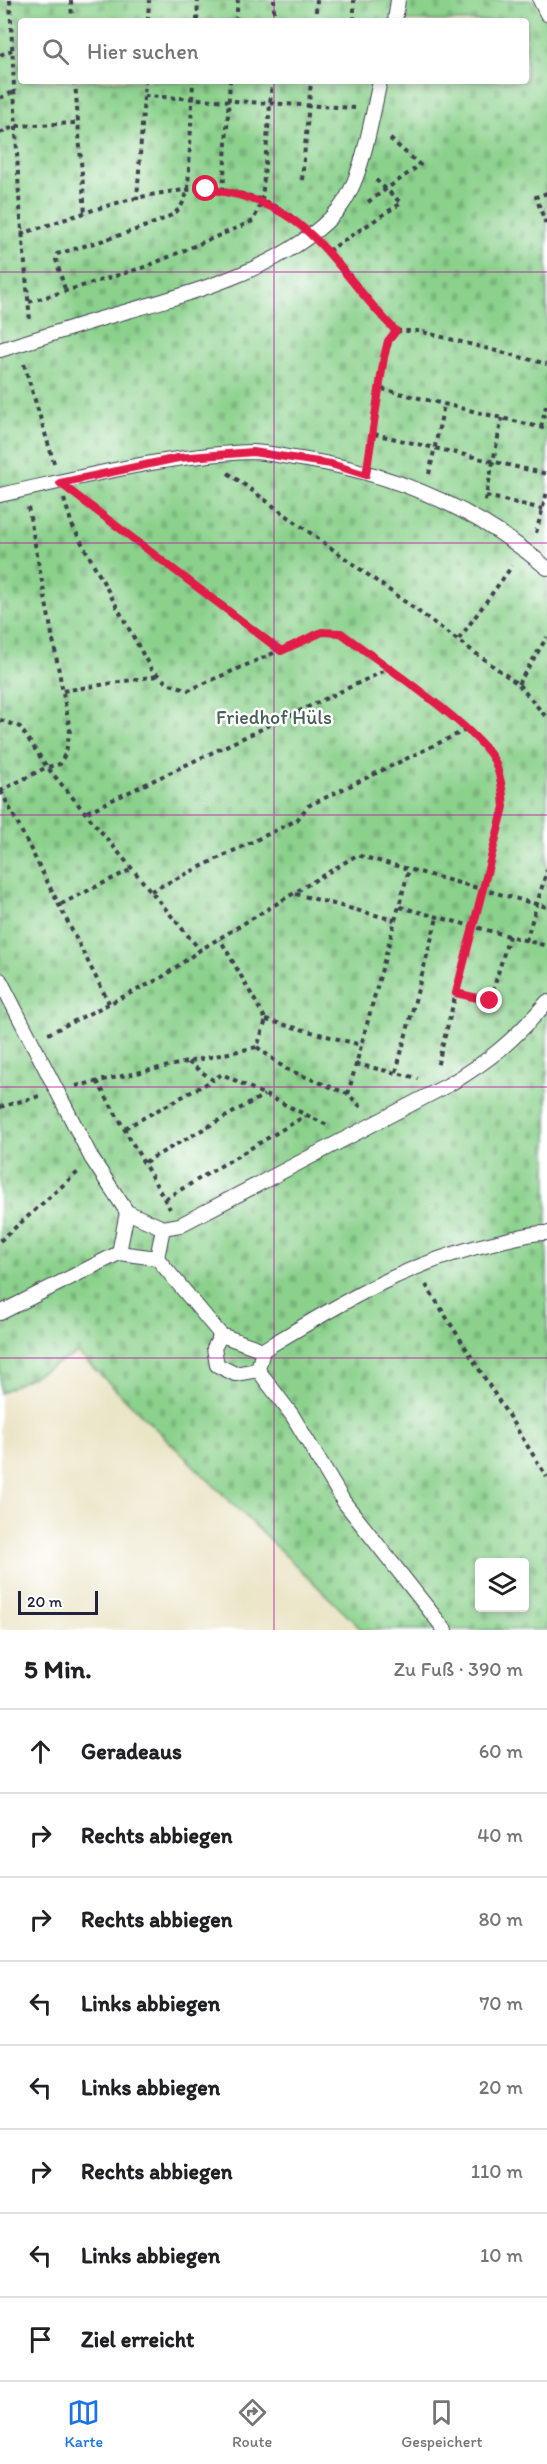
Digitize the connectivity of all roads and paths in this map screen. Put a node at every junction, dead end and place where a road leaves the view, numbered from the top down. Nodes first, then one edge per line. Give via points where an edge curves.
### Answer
1 (9, 0) edge
2 (71, 0) edge
3 (149, 0) edge
4 (198, 0) edge
5 (238, 0) edge
6 (274, 0) edge
7 (316, 0) edge
8 (354, 0) edge
9 (398, 0) edge
10 (540, 0) edge
11 (547, 14) edge
12 (72, 18) edge
13 (148, 18) edge
14 (197, 18) edge
15 (236, 18) edge
16 (274, 18) edge
17 (315, 18) edge
18 (354, 18) edge
19 (395, 18) edge
20 (12, 50) junction
21 (0, 55) edge
22 (75, 84) edge
23 (145, 84) edge
24 (193, 84) edge
25 (230, 84) edge
26 (272, 84) edge
27 (311, 84) edge
28 (379, 84) edge
29 (12, 92) junction
30 (144, 96) junction
31 (0, 98) edge
32 (191, 99) junction
33 (229, 100) junction
34 (272, 103) junction
35 (309, 106) junction
36 (372, 118) junction
37 (77, 123) junction
38 (16, 126) junction
39 (0, 133) edge
40 (359, 164) junction
41 (302, 180) dead end
42 (188, 190) junction
43 (387, 190) junction
44 (223, 191) junction
45 (547, 193) edge
46 (136, 200) junction
47 (262, 201) junction
48 (339, 210) junction
49 (85, 214) junction
50 (547, 227) edge
51 (21, 234) junction
52 (311, 234) junction
53 (328, 251) junction
54 (65, 289) junction
55 (29, 302) junction
56 (396, 331) junction
57 (38, 337) junction
58 (18, 345) junction
59 (0, 350) edge
60 (547, 364) edge
61 (381, 388) junction
62 (547, 402) edge
63 (444, 405) junction
64 (502, 418) junction
65 (541, 427) junction
66 (547, 429) edge
67 (374, 434) junction
68 (435, 448) junction
69 (206, 457) junction
70 (493, 461) junction
71 (547, 474) edge
72 (366, 475) junction
73 (60, 483) junction
74 (25, 490) junction
75 (424, 492) junction
76 (547, 492) edge
77 (0, 495) edge
78 (486, 496) junction
79 (545, 509) edge
80 (480, 519) junction
81 (528, 551) junction
82 (547, 568) edge
83 (547, 638) edge
84 (459, 639) junction
85 (281, 651) junction
86 (388, 669) junction
87 (158, 676) junction
88 (518, 684) junction
89 (63, 691) junction
90 (547, 718) edge
91 (0, 720) edge
92 (468, 729) junction
93 (47, 767) junction
94 (1, 791) edge
95 (87, 812) junction
96 (132, 869) junction
97 (409, 869) junction
98 (547, 870) edge
99 (484, 890) junction
100 (151, 891) junction
101 (295, 894) junction
102 (537, 903) junction
103 (61, 904) junction
104 (400, 907) junction
105 (547, 907) edge
106 (437, 918) junction
107 (394, 920) junction
108 (473, 926) junction
109 (509, 936) junction
110 (220, 939) junction
111 (526, 941) junction
112 (547, 946) edge
113 (200, 950) junction
114 (0, 980) edge
115 (456, 993) junction
116 (547, 1002) edge
117 (109, 1003) junction
118 (266, 1020) junction
119 (32, 1043) junction
120 (361, 1046) junction
121 (257, 1047) junction
122 (188, 1062) junction
123 (356, 1064) junction
124 (396, 1072) junction
125 (213, 1080) junction
126 (97, 1081) junction
127 (433, 1082) junction
128 (448, 1085) junction
129 (56, 1091) junction
130 (348, 1094) junction
131 (265, 1095) junction
132 (0, 1107) edge
133 (305, 1116) junction
134 (376, 1122) junction
135 (125, 1128) junction
136 (350, 1134) junction
137 (92, 1159) junction
138 (145, 1162) junction
139 (165, 1199) junction
140 (127, 1212) junction
141 (180, 1225) junction
142 (163, 1227) junction
143 (547, 1233) edge
144 (0, 1241) edge
145 (119, 1253) junction
146 (157, 1258) junction
147 (415, 1267) junction
148 (0, 1312) edge
149 (221, 1335) junction
150 (263, 1350) junction
151 (258, 1370) junction
152 (547, 1478) edge
153 (445, 1630) edge

1 - 20 path
2 - 12 path
3 - 13 path
4 - 14 path
5 - 15 path
6 - 16 path
7 - 17 path
8 - 18 path
9 - 19 lane
10 - 11 lane
20 - 21 path
20 - 29 path
22 - 37 path
23 - 30 path
24 - 32 path
25 - 33 path
26 - 34 path
27 - 35 path
28 - 36 lane
29 - 31 path
29 - 38 path
30 - 32 path
30 - 46 path
32 - 33 path
32 - 42 path
33 - 34 path
33 - 44 path
34 - 35 path
34 - 47 path
35 - 36 path via 363,108
35 - 41 path
36 - 40 lane
36 - 43 path via 420,165
37 - 38 path
37 - 49 path
38 - 39 path
38 - 51 path
40 - 43 path
40 - 48 lane via 354,184
42 - 44 path
42 - 46 path
42 - 54 path via 175,213 57,254
43 - 48 path via 346,217
43 - 53 path via 401,203
44 - 47 path
45 - 50 path via 536,197
46 - 49 path
47 - 52 path via 293,218
47 - 54 path via 253,221 145,267
48 - 52 lane
49 - 51 path
51 - 55 path
52 - 53 path
52 - 57 lane via 288,250 181,296
53 - 56 path
54 - 55 path
55 - 57 path via 30,326
56 - 60 path via 419,331
56 - 61 path via 388,341
57 - 58 lane
58 - 59 lane
58 - 73 path
61 - 63 path
61 - 67 path
62 - 65 path
63 - 64 path
63 - 68 path
64 - 65 path
64 - 70 path
65 - 66 path
67 - 68 path
67 - 72 path
68 - 70 path
68 - 75 path
69 - 72 lane via 253,452 331,464
69 - 73 lane via 178,458
69 - 84 path
70 - 71 path
70 - 78 path
72 - 75 lane
73 - 74 lane
73 - 85 path
73 - 87 path via 72,525
74 - 77 lane
74 - 89 path
75 - 80 lane
76 - 79 path
78 - 79 path
78 - 80 path
79 - 81 path
80 - 81 lane
81 - 82 lane
81 - 84 path
83 - 88 path
84 - 88 path
85 - 86 path via 322,632 341,633
85 - 87 path via 189,690
86 - 92 path
86 - 95 path
87 - 89 path
88 - 90 path
89 - 93 path via 70,730 66,752 60,764
91 - 93 path via 20,727
92 - 99 path via 494,760 503,786 504,807
92 - 100 path via 308,806 297,820
93 - 94 path
93 - 95 path
94 - 103 path
95 - 96 path
96 - 100 path
96 - 103 path
97 - 99 path
97 - 101 path via 357,855
97 - 104 path
98 - 102 path
99 - 102 path
99 - 108 path
100 - 113 path
101 - 107 path
101 - 110 path
102 - 105 path
102 - 111 path
103 - 117 path
104 - 106 path
104 - 107 path
106 - 108 path
106 - 124 path
107 - 120 path
108 - 109 path
108 - 115 path
109 - 111 path
109 - 115 path via 490,1001
110 - 113 path
110 - 118 path
111 - 112 path
113 - 117 path via 160,978
114 - 119 lane
115 - 127 path
116 - 128 lane via 488,1061
117 - 119 path
118 - 120 path
118 - 121 path
119 - 129 lane
120 - 123 path
121 - 122 path
121 - 130 path via 286,1069
122 - 125 path
122 - 126 path
123 - 124 path
123 - 130 path
124 - 127 path
125 - 131 path via 222,1074
125 - 135 path
126 - 129 path
126 - 135 path
127 - 128 path
128 - 134 lane
129 - 132 path
129 - 137 lane
130 - 134 path
131 - 133 path
131 - 138 path
133 - 136 path
133 - 139 path
134 - 136 lane
135 - 138 path
136 - 141 lane
137 - 140 lane
137 - 144 path
138 - 139 path
139 - 141 path
140 - 142 lane
140 - 145 lane
141 - 142 lane
142 - 146 lane
143 - 147 lane via 453,1252
145 - 146 lane
145 - 148 lane
146 - 149 lane
147 - 150 lane via 348,1299
147 - 152 path
149 - 150 lane
149 - 151 lane via 214,1348 218,1365 235,1374
150 - 151 lane
151 - 153 lane via 292,1415 344,1502

